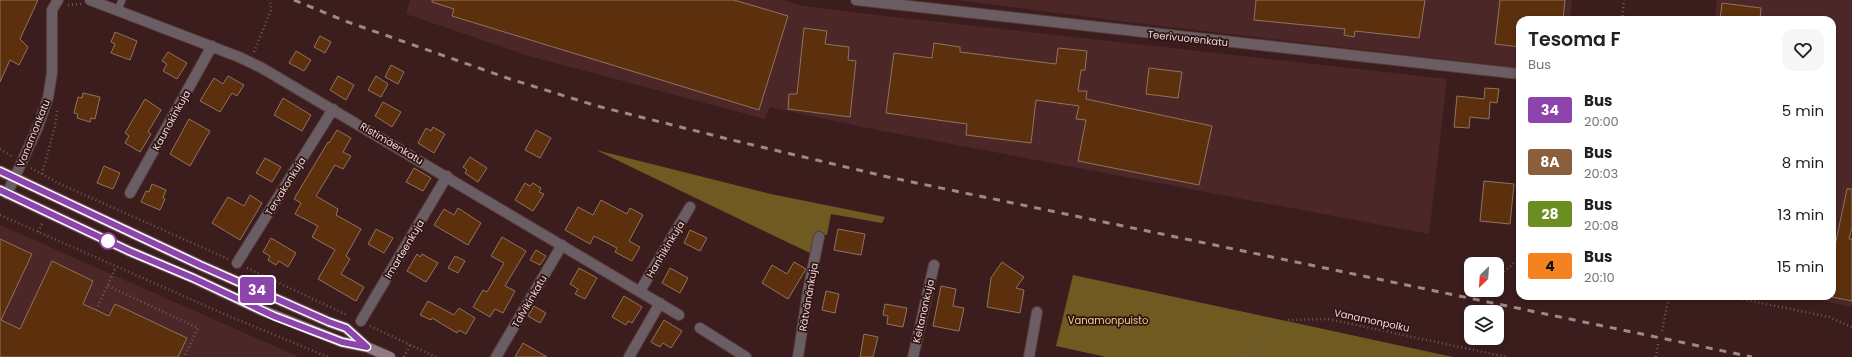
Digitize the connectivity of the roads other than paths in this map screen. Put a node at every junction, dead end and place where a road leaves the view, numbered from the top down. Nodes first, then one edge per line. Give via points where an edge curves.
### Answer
1 (122, 0) edge
2 (856, 0) edge
3 (89, 3) edge
4 (61, 4) edge
5 (118, 10) junction
6 (212, 46) junction
7 (1516, 74) edge
8 (333, 109) junction
9 (0, 171) edge
10 (447, 176) junction
11 (14, 178) junction
12 (4, 192) edge
13 (130, 194) dead end
14 (690, 207) dead end
15 (819, 238) dead end
16 (562, 245) junction
17 (237, 263) road end
18 (934, 265) dead end
19 (640, 291) junction
20 (660, 303) junction
21 (1037, 312) dead end
22 (679, 315) dead end
23 (361, 321) road end
24 (700, 328) dead end
25 (367, 347) junction
26 (390, 357) edge
27 (496, 357) edge
28 (629, 357) edge
29 (746, 357) edge
30 (798, 357) edge
31 (913, 357) edge
32 (1029, 357) edge

1 - 5 lane
2 - 7 street, Teerivuorenkatu
3 - 5 street, Ristimäenkatu
4 - 11 street, Vanamonkatu via 52,10 52,73 48,98 37,129
5 - 6 street, Ristimäenkatu
6 - 8 street, Ristimäenkatu via 250,61
6 - 13 street, Kaunokinkuja
8 - 10 street, Ristimäenkatu
8 - 17 street, Tervakonkuja
9 - 11 main road
10 - 16 street, Ristimäenkatu
10 - 23 street, Imarteenkuja
11 - 12 street, Vanamonkatu
11 - 25 main road via 214,272 346,328
12 - 25 main road via 268,313 342,342
14 - 19 street, Hanhikinkuja
15 - 30 street, Rätvänänkuja
16 - 19 street, Ristimäenkatu
16 - 27 street, Talvikinkatu
18 - 31 street, Keltanonkuja
19 - 20 street, Ristimäenkatu
20 - 22 street, Ristimäenkatu
20 - 28 street
21 - 32 street
24 - 29 street
25 - 26 main road

